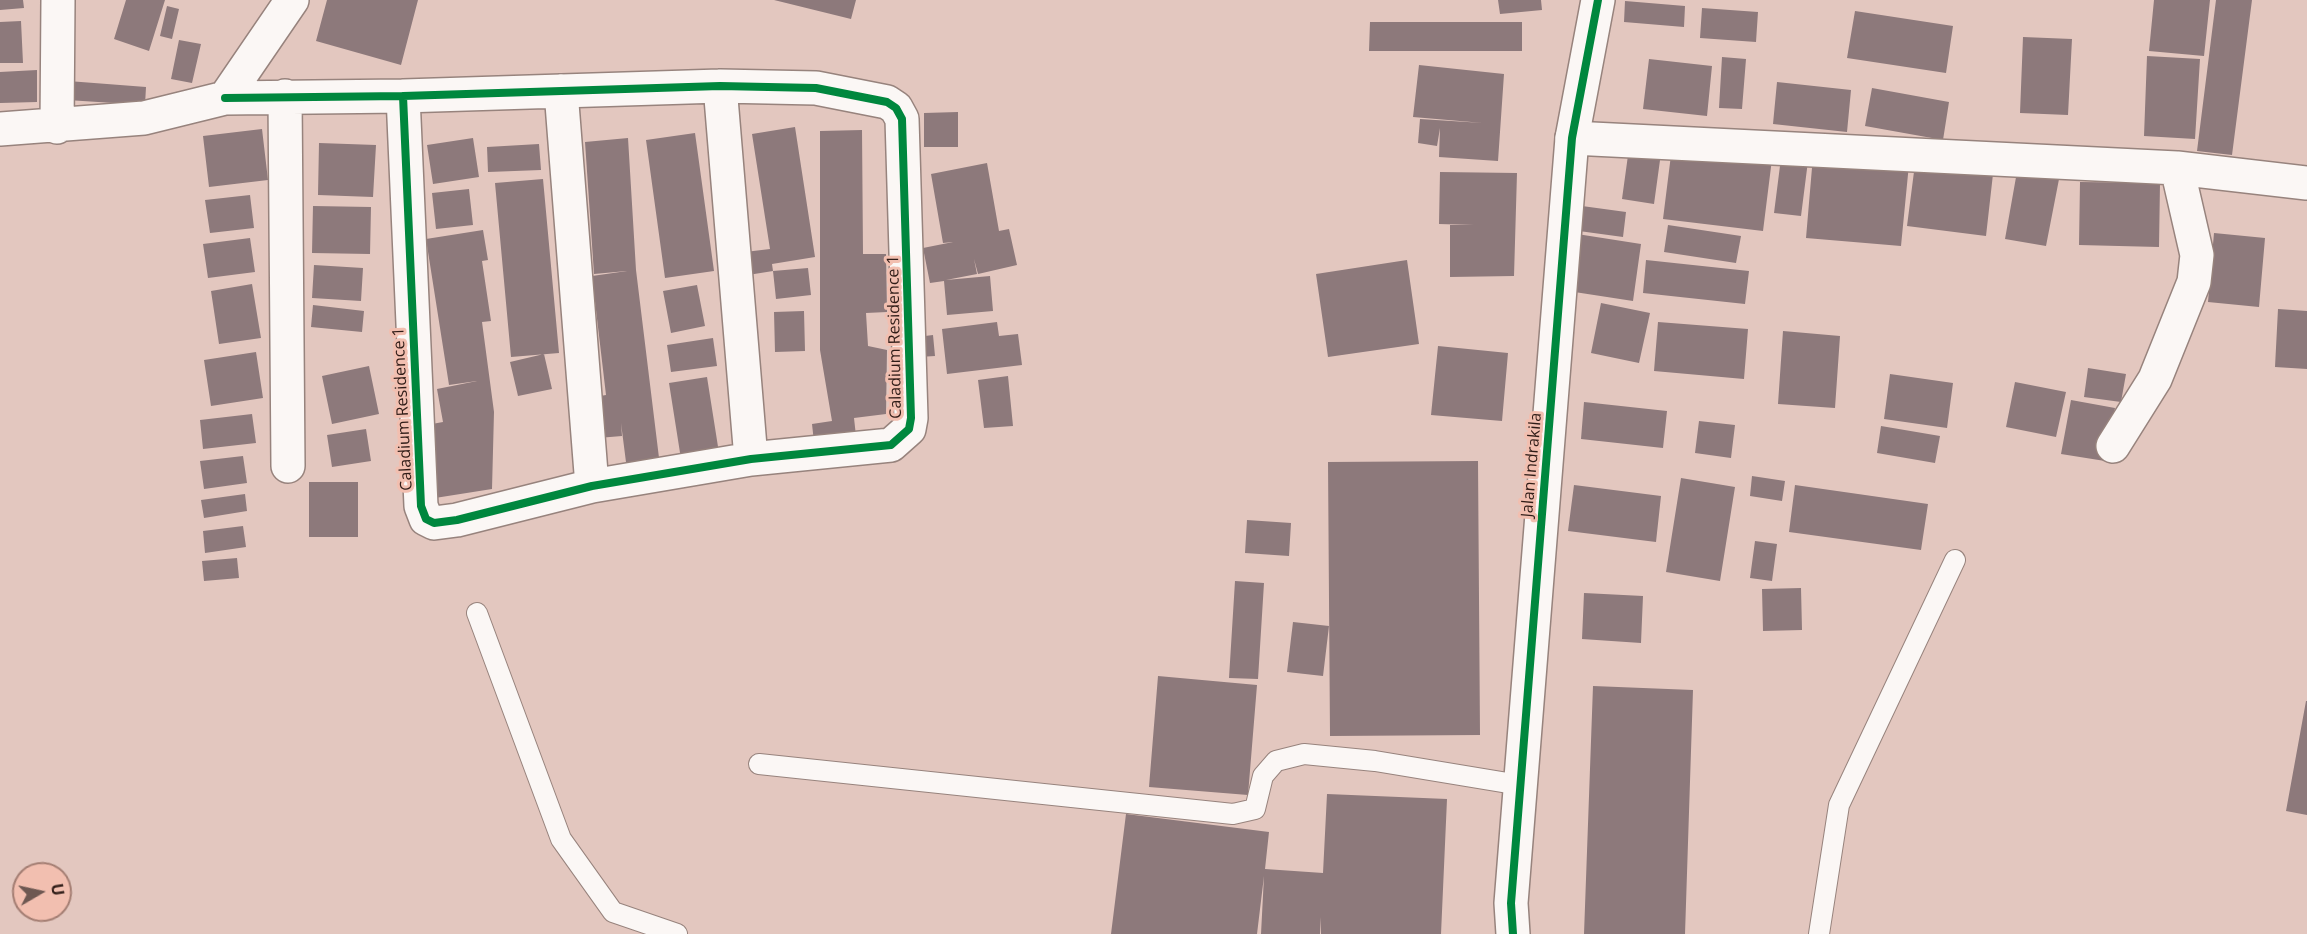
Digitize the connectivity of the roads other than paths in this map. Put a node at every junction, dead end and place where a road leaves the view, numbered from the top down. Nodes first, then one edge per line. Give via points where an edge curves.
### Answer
1 (58, 0) edge
2 (292, 0) edge
3 (1598, 0) edge
4 (720, 86) junction
5 (561, 91) junction
6 (285, 96) junction
7 (403, 96) junction
8 (225, 98) junction
9 (57, 127) junction
10 (0, 129) edge
11 (1572, 138) junction
12 (2177, 168) junction
13 (2307, 183) edge
14 (2113, 446) dead end
15 (751, 459) junction
16 (288, 466) dead end
17 (592, 486) junction
18 (1955, 560) dead end
19 (477, 613) dead end
20 (759, 764) dead end
21 (1520, 785) junction
22 (677, 934) edge
23 (1513, 934) edge
24 (1819, 934) edge

1 - 9 street
2 - 8 street
3 - 11 street, Jalan Indrakila
4 - 5 street, Caladium Residence 1
4 - 15 street
4 - 15 street, Caladium Residence 1 via 816,88 867,97 896,108 902,119 909,429 891,445
5 - 7 street, Caladium Residence 1
5 - 17 street
6 - 7 street, Caladium Residence 1
6 - 8 street, Caladium Residence 1
6 - 16 street
7 - 17 street, Caladium Residence 1 via 421,506 426,519 434,523 457,520
8 - 9 street, Caladium Residence 1 via 144,118
9 - 10 street, Caladium Residence 1
11 - 12 street
11 - 21 street, Jalan Indrakila
12 - 13 street
12 - 14 street via 2197,255 2194,282 2155,379
15 - 17 street, Caladium Residence 1
18 - 24 lane via 1839,805
19 - 22 lane via 561,839 613,912
20 - 21 lane via 1233,814 1255,809 1263,776 1276,762 1305,754 1375,761
21 - 23 street, Jalan Indrakila via 1511,903

